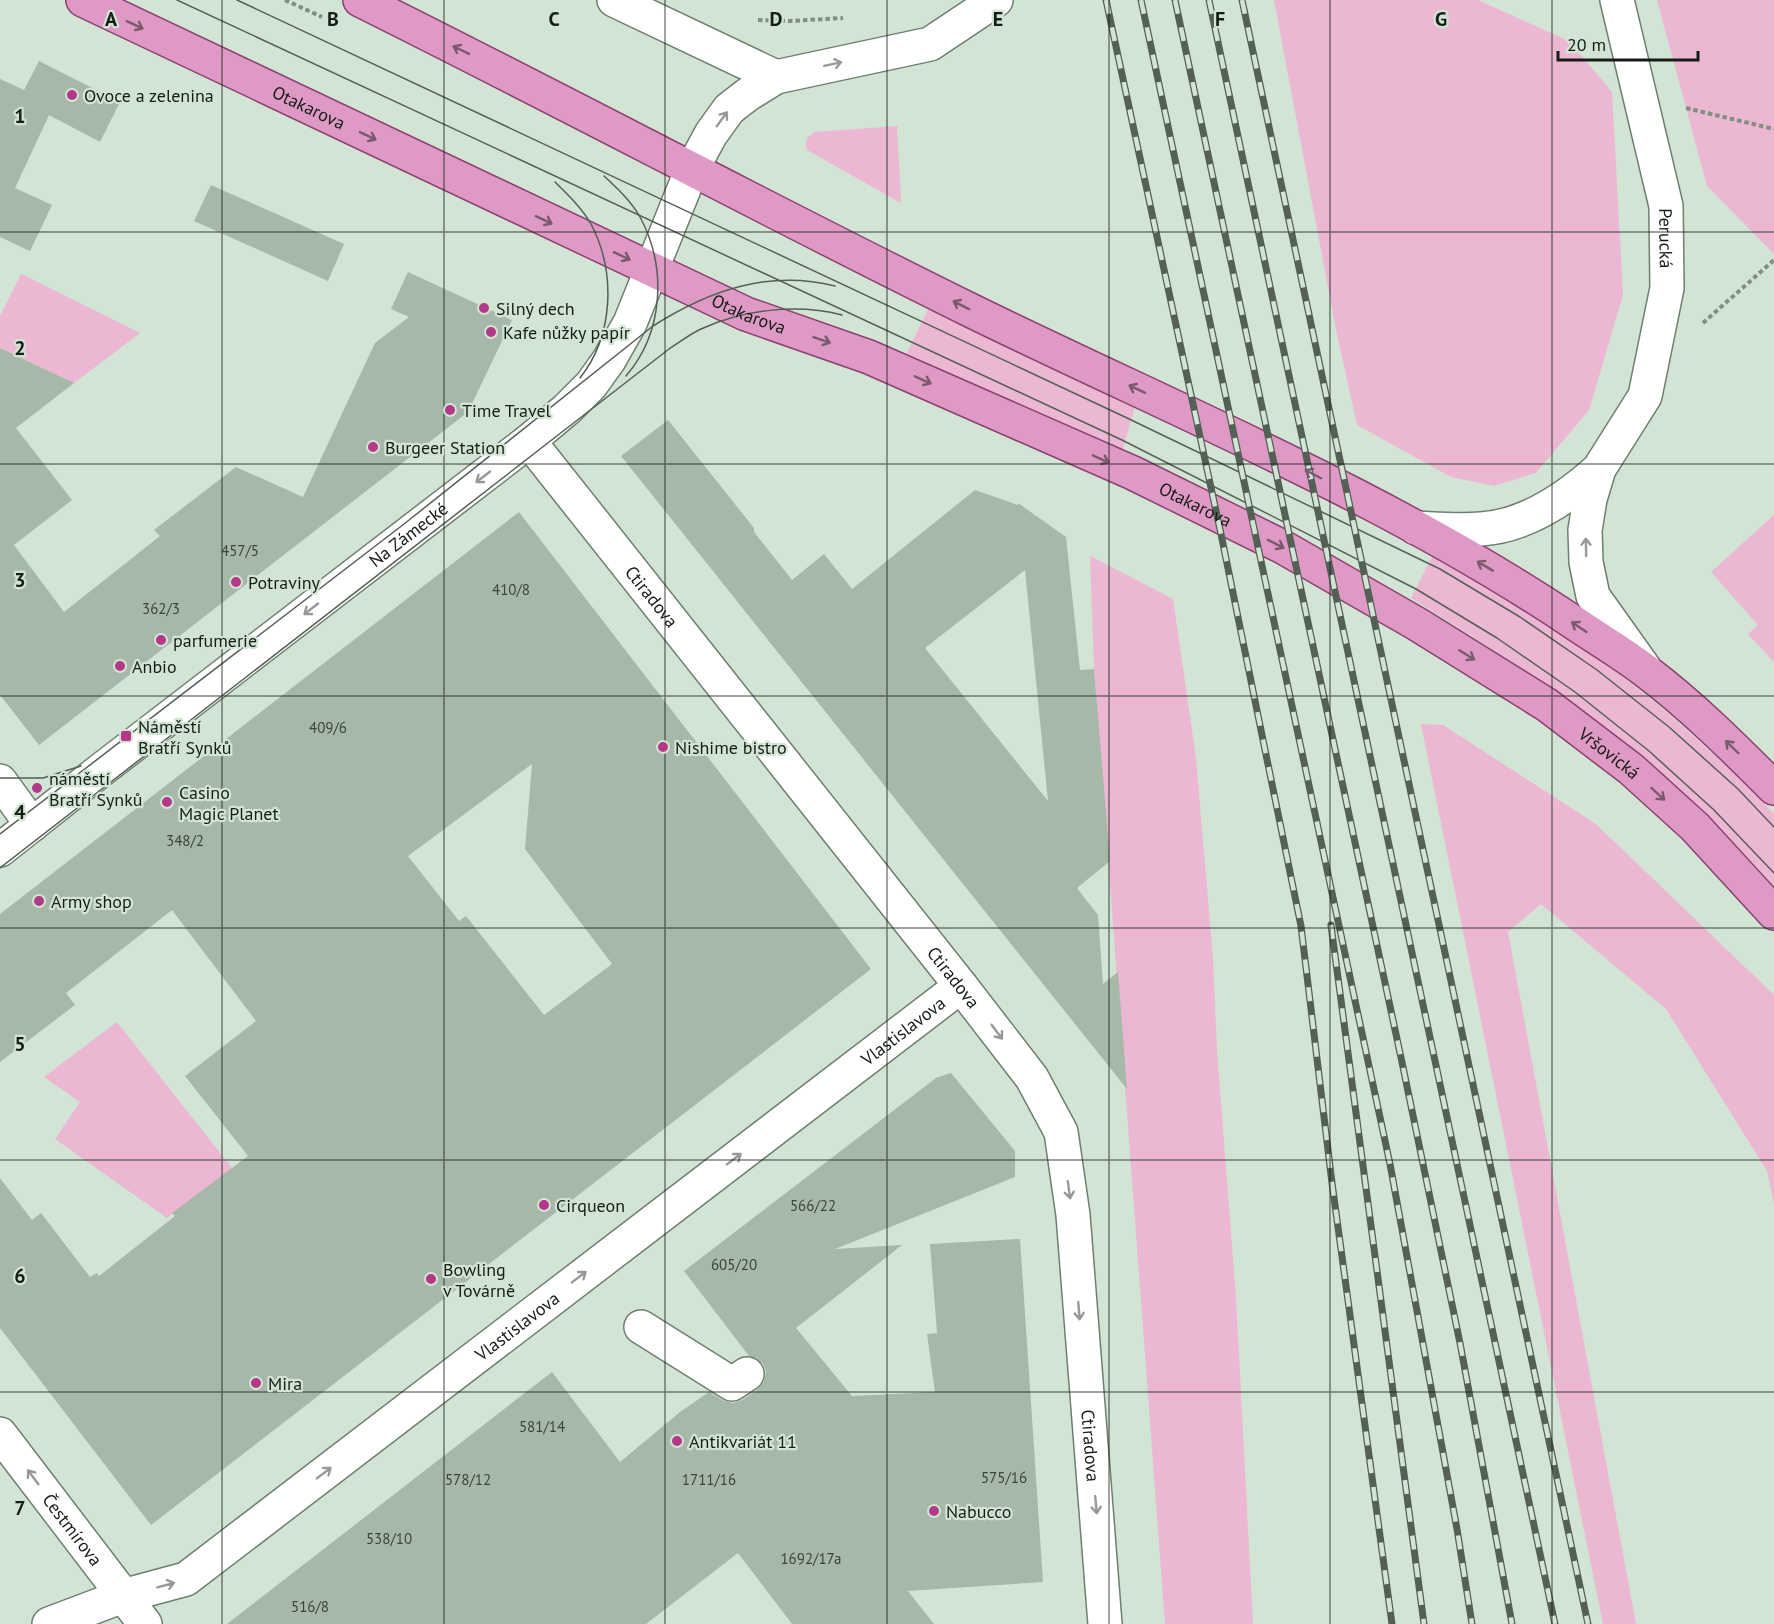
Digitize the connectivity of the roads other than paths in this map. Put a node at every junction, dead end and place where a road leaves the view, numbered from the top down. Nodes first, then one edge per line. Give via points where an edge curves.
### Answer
1 (82, 0) edge
2 (360, 0) edge
3 (614, 0) edge
4 (996, 0) edge
5 (1610, 2) edge
6 (776, 77) junction
7 (692, 169) junction
8 (651, 270) junction
9 (529, 441) junction
10 (1599, 469) junction
11 (1416, 528) junction
12 (1417, 624) joint
13 (1647, 672) junction
14 (0, 781) edge
15 (1774, 788) edge
16 (32, 825) junction
17 (0, 850) edge
18 (1774, 913) edge
19 (962, 986) junction
20 (641, 1327) dead end
21 (747, 1374) dead end
22 (0, 1434) edge
23 (123, 1596) junction
24 (49, 1624) edge
25 (145, 1624) edge
26 (1106, 1624) edge

1 -> 8 main road, Otakarova
7 -> 2 main road
3 - 6 street
6 -> 4 street via 930,44
5 - 10 street, Perucká via 1666,206 1667,288 1645,396
7 -> 6 street via 729,109
7 - 8 street, Na Zámecké
11 -> 7 main road via 1288,460 972,311
8 - 9 street, Na Zámecké via 630,323 609,360 583,393
8 -> 12 main road, Otakarova via 746,314 869,357 1133,473 1281,546
9 -> 16 street, Na Zámecké
9 - 19 street, Ctiradova
10 - 11 street, Perucká via 1549,508 1520,520 1484,529
13 -> 10 street, Perucká via 1593,596 1586,562 1586,530
13 -> 11 main road via 1535,597
12 -> 18 main road, Vršovická via 1547,705 1631,769 1695,827
15 -> 13 main road via 1713,728
14 - 16 street
16 - 17 street
23 -> 19 street, Vlastislavova via 186,1580
19 -> 26 street, Ctiradova via 1032,1078 1061,1132 1072,1215
20 - 21 street via 732,1384
23 -> 22 street, Čestmírova
23 - 24 street, Vlastislavova
23 - 25 street, Čestmírova

